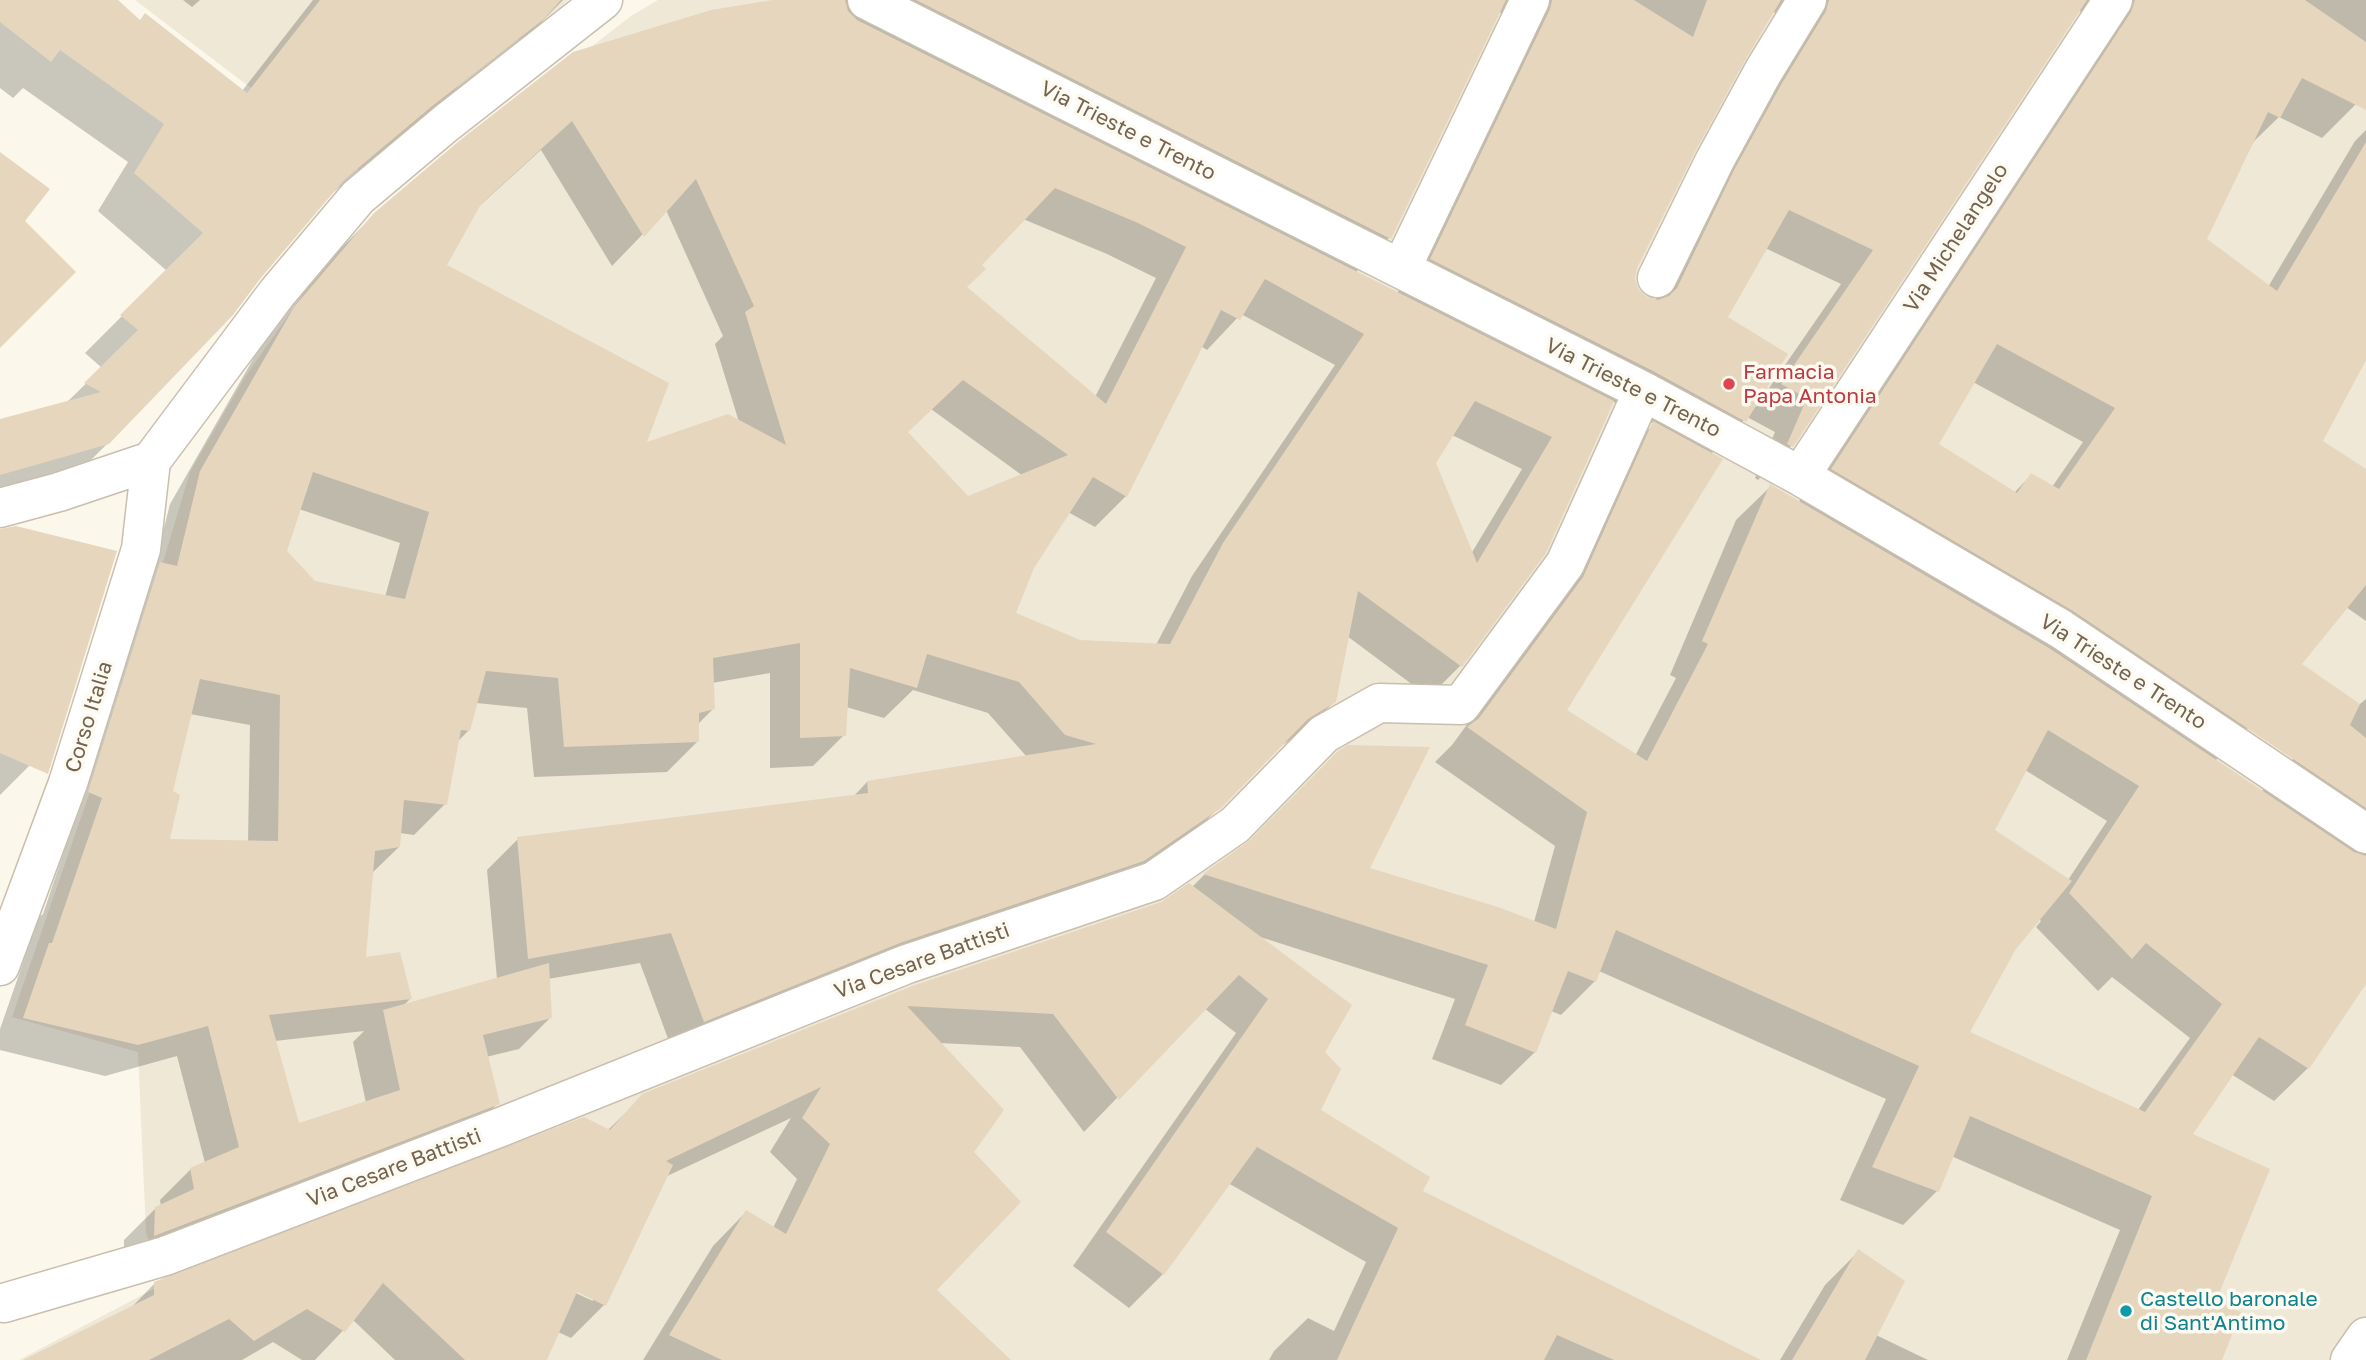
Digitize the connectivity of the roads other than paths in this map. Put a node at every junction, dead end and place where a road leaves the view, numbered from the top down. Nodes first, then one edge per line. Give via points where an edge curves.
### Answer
1 (603, 0) edge
2 (867, 0) edge
3 (1530, 0) edge
4 (1807, 0) edge
5 (2113, 0) edge
6 (1401, 269) junction
7 (1657, 278) dead end
8 (1643, 391) junction
9 (151, 461) junction
10 (1800, 476) junction
11 (0, 508) edge
12 (2366, 834) edge
13 (0, 965) edge
14 (1, 1309) edge
15 (2366, 1337) edge
16 (2350, 1360) edge

1 - 9 street via 358,197 277,293
2 - 6 street, Via Trieste e Trento
3 - 6 street
4 - 7 street via 1727,138
5 - 10 street, Via Michelangelo
6 - 8 street, Via Trieste e Trento
8 - 10 street, Via Trieste e Trento
8 - 14 street, Via Cesare Battisti via 1564,564 1461,705 1379,703 1324,734 1235,825 1154,881 907,964 165,1256
9 - 11 street
9 - 13 street, Corso Italia via 141,549 68,783
10 - 12 street, Via Trieste e Trento via 2061,629
15 - 16 street

